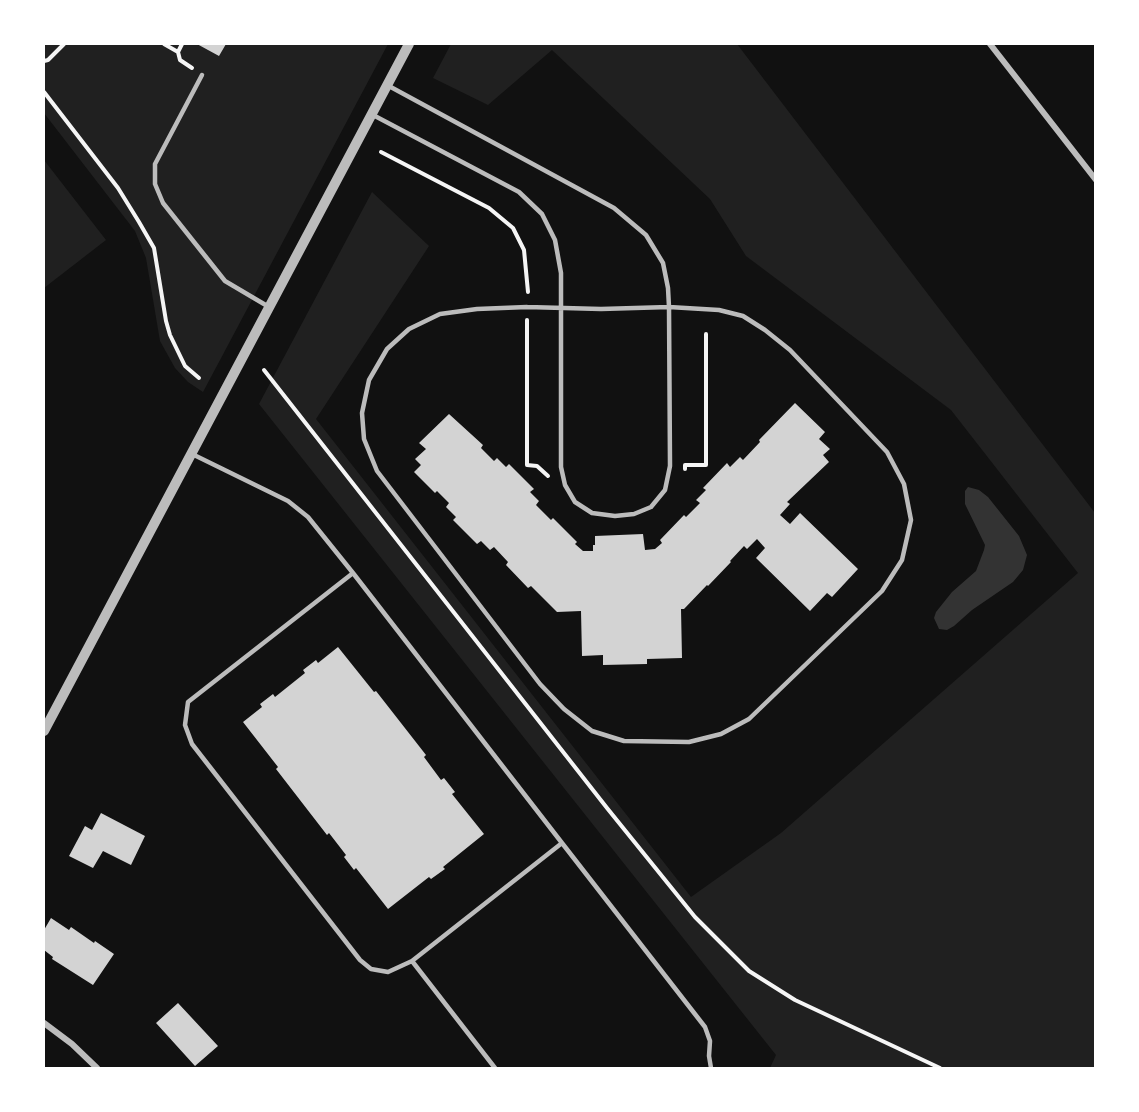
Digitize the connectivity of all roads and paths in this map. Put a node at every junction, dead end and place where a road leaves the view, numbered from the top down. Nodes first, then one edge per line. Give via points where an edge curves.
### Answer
1 (64, 44) edge
2 (164, 44) edge
3 (182, 44) edge
4 (409, 44) edge
5 (990, 44) edge
6 (178, 52) junction
7 (44, 61) edge
8 (202, 75) joint
9 (387, 85) junction
10 (44, 92) edge
11 (372, 115) junction
12 (381, 152) dead end
13 (1095, 180) edge
14 (528, 292) dead end
15 (269, 307) junction
16 (669, 307) junction
17 (562, 308) junction
18 (527, 320) dead end
19 (706, 334) dead end
20 (264, 370) dead end
21 (199, 378) dead end
22 (191, 453) junction
23 (683, 477) dead end
24 (549, 481) dead end
25 (352, 573) junction
26 (44, 731) edge
27 (562, 843) junction
28 (412, 961) junction
29 (44, 1023) edge
30 (97, 1068) edge
31 (495, 1068) edge
32 (711, 1068) edge
33 (940, 1068) edge

1 - 7 path
2 - 6 path
3 - 6 path
4 - 9 street
5 - 13 street
6 - 8 path via 180,60
8 - 15 lane via 154,164 155,184 163,203 225,281
9 - 11 street
9 - 16 lane via 614,208 646,235 663,263
10 - 21 path via 118,188 154,248 170,335 185,366
11 - 15 street
11 - 17 lane via 519,192 542,214 555,240
12 - 14 path via 489,208 513,228 524,250
15 - 22 street
16 - 17 lane
16 - 17 lane via 670,466 665,490 651,507 615,516 592,513 575,502 565,484 561,467
16 - 17 lane via 719,310 743,316 790,350 887,452 904,484 911,520 902,560 882,591 749,718 721,734 689,742 624,741 592,731 564,709 540,684 377,471 364,439 362,413 369,380 387,349 409,330 440,314 477,309
18 - 24 path via 528,465 548,474
19 - 23 path via 706,465 685,465
20 - 33 path via 695,917 749,971 795,1000
22 - 25 lane via 288,501 308,517
22 - 26 street
25 - 27 lane
25 - 28 lane via 188,702 185,725 192,744 360,960 371,969 388,972
27 - 28 lane
27 - 32 lane via 705,1027
28 - 31 lane
29 - 30 street

